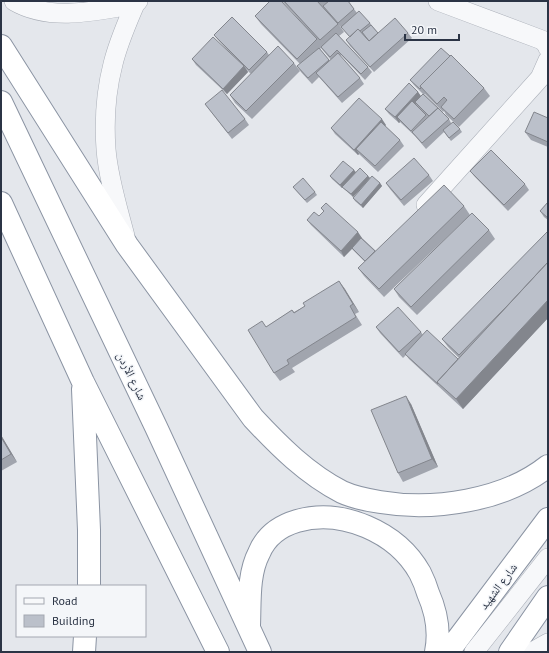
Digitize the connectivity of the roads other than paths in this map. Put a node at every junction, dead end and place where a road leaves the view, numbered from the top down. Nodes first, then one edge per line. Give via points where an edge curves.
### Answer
1 (14, 1) edge
2 (438, 1) edge
3 (136, 2) edge
4 (546, 41) edge
5 (1, 46) edge
6 (548, 60) edge
7 (1, 102) edge
8 (1, 203) edge
9 (414, 218) edge
10 (127, 245) junction
11 (83, 382) junction
12 (548, 466) edge
13 (548, 519) edge
14 (548, 558) edge
15 (548, 573) edge
16 (89, 585) edge
17 (548, 598) edge
18 (249, 630) junction
19 (85, 637) edge
20 (548, 643) edge
21 (84, 652) edge
22 (218, 652) edge
23 (260, 652) edge
24 (436, 652) edge
25 (448, 652) edge
26 (474, 652) edge
27 (486, 652) edge
28 (510, 652) edge
29 (532, 652) edge

1 - 3 street via 41,12 65,13 100,10
2 - 4 street
3 - 10 street via 113,64 106,107 106,150
5 - 10 highway
6 - 9 street via 540,78
7 - 18 highway, شارع الأردن via 156,427
8 - 11 highway
10 - 12 highway via 253,418 275,442 303,466 343,492 368,500 431,506 496,493 522,482
11 - 16 highway
11 - 22 highway
13 - 25 highway, شارع الشهيد
14 - 26 street
15 - 27 street
17 - 28 highway
18 - 23 highway, شارع الأردن
18 - 24 highway via 252,574 258,553 269,536 285,524 310,517 330,517 351,520 390,539 413,563 432,601 438,626
19 - 21 highway
20 - 29 street

